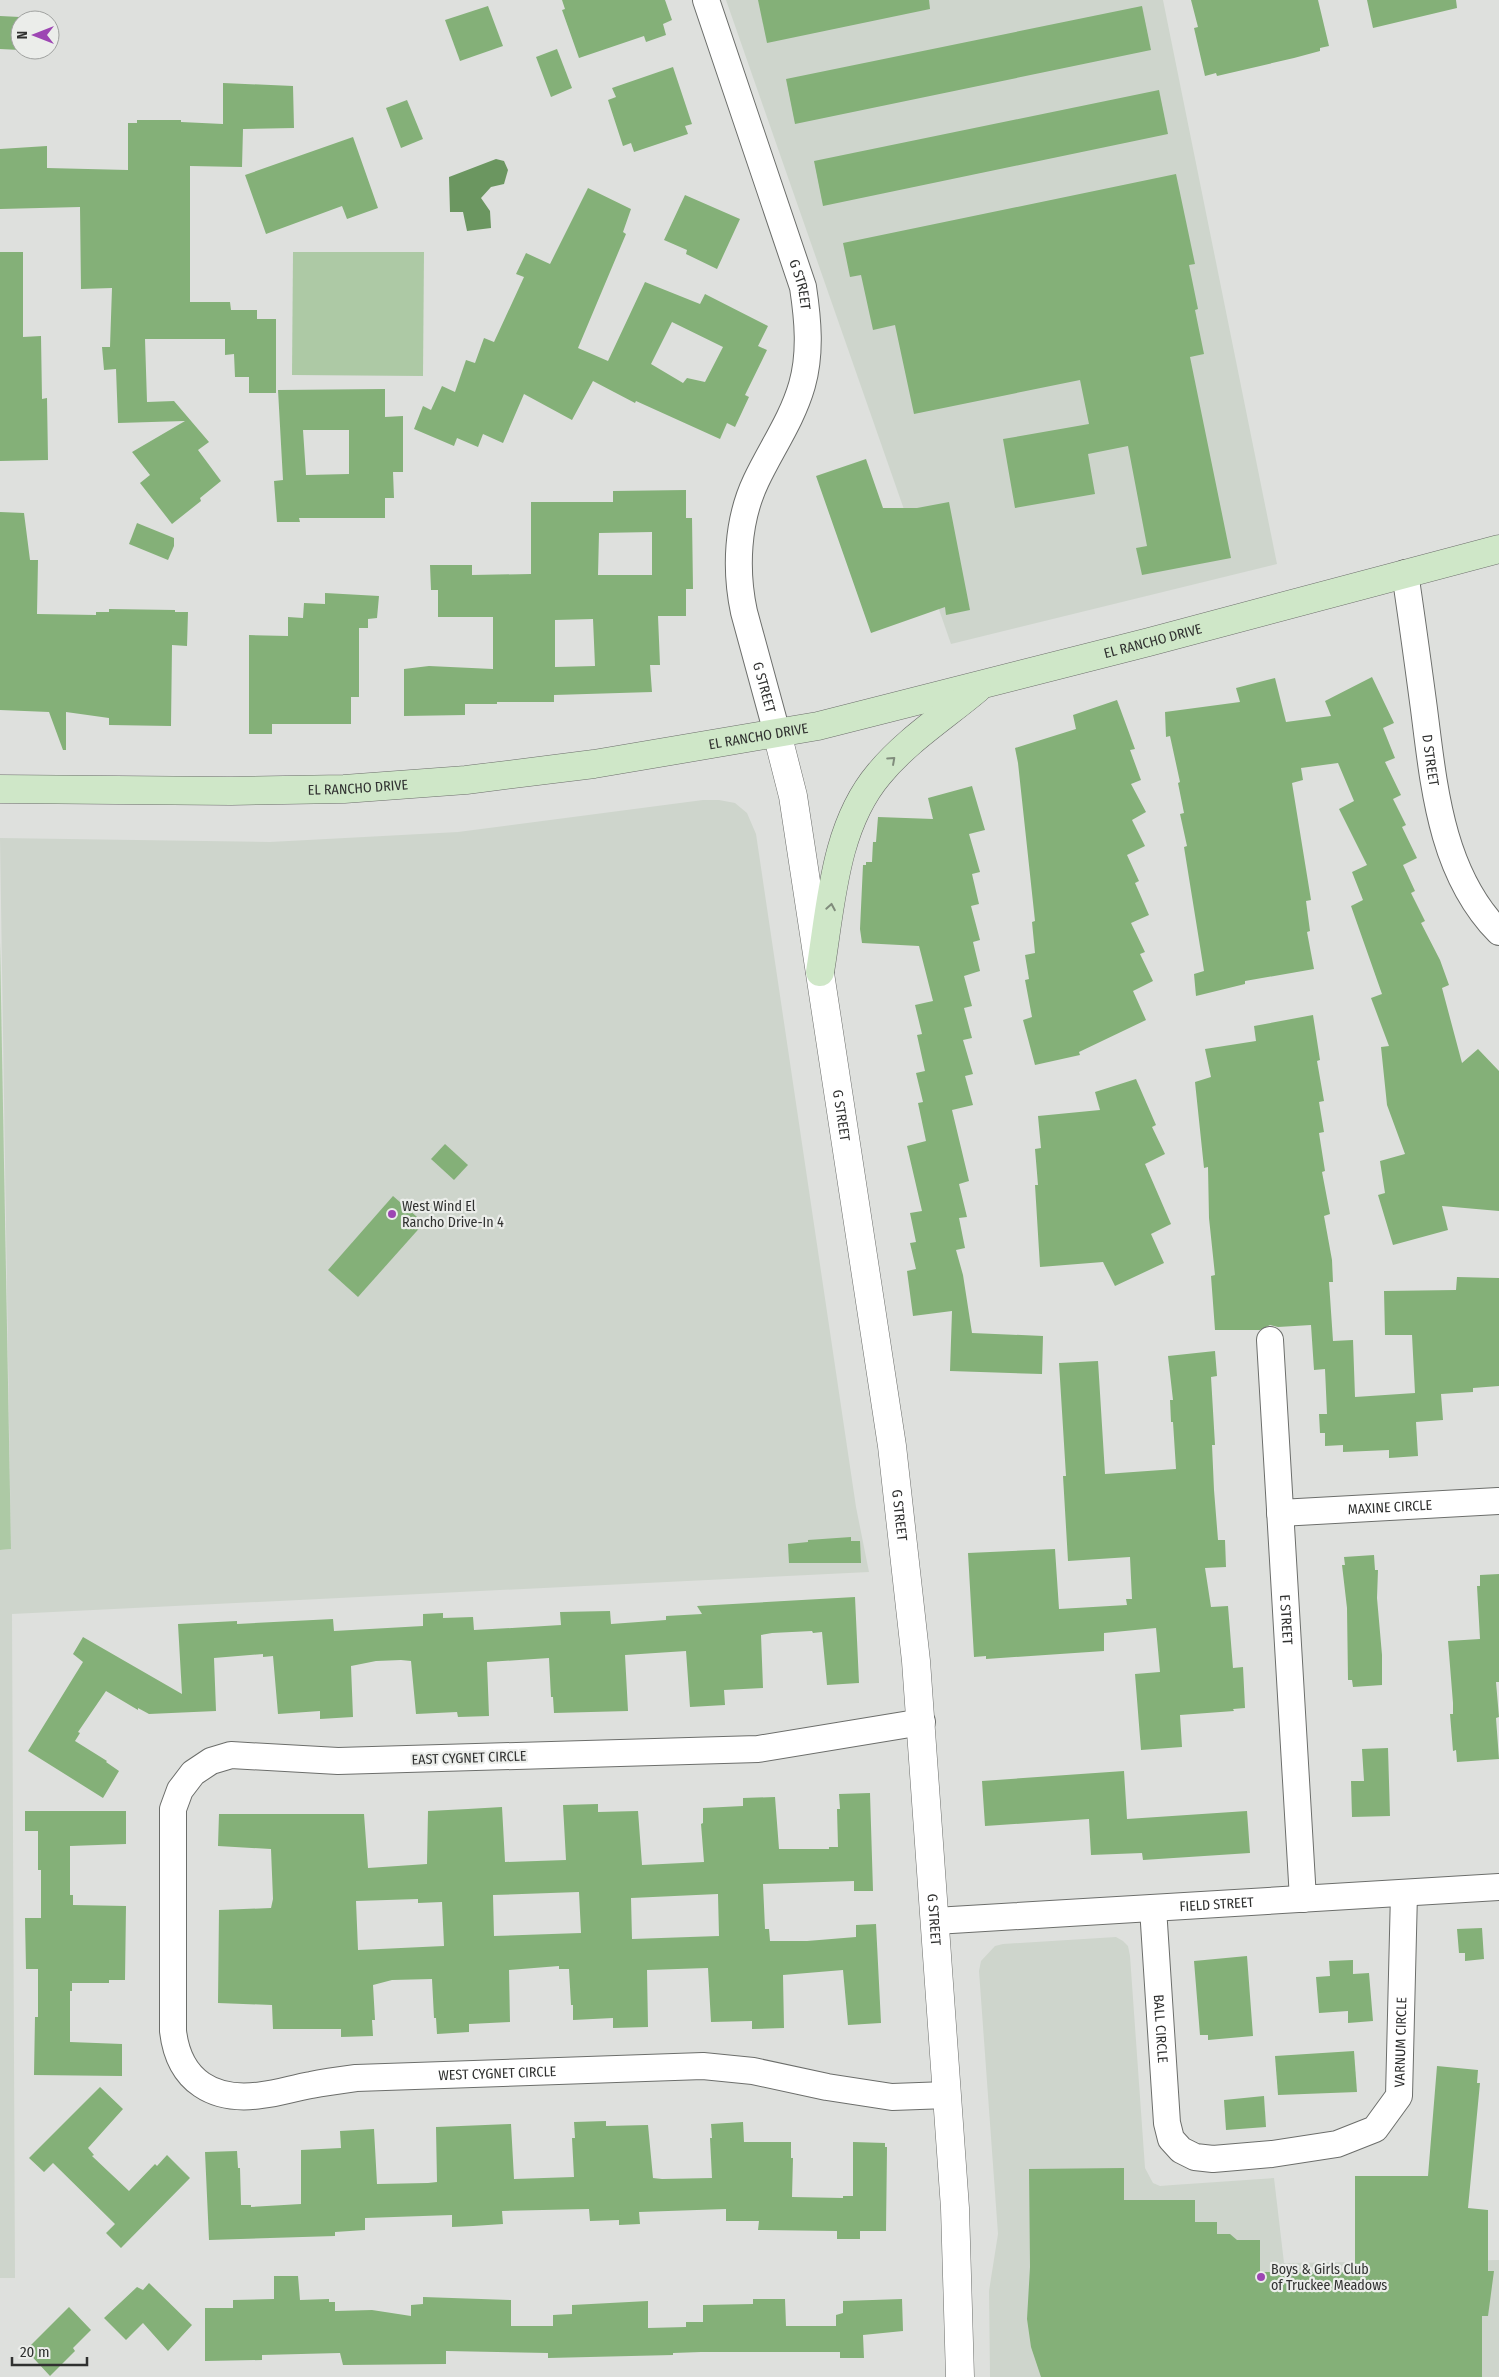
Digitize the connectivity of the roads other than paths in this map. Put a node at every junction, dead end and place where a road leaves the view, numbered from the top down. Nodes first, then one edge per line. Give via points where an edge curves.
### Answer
1 (706, 0) edge
2 (1499, 549) edge
3 (1406, 573) junction
4 (982, 685) junction
5 (777, 733) junction
6 (0, 788) edge
7 (1499, 932) edge
8 (820, 972) junction
9 (1270, 1340) dead end
10 (1498, 1501) edge
11 (1280, 1513) junction
12 (922, 1722) junction
13 (1499, 1887) edge
14 (1404, 1893) junction
15 (1303, 1899) junction
16 (1153, 1908) junction
17 (936, 1920) junction
18 (173, 1942) joint
19 (947, 2095) junction
20 (1178, 2147) joint
21 (960, 2377) edge

1 - 5 street, G STREET via 803,287 808,322 802,385 790,418 755,483 743,521 738,559 744,612
2 - 3 main road, EL RANCHO DRIVE
3 - 4 main road, EL RANCHO DRIVE
3 - 7 street, D STREET via 1435,794 1443,827 1460,874 1480,909
4 - 5 main road, EL RANCHO DRIVE via 818,726
8 -> 4 main road via 844,841 854,812 888,763
5 - 6 main road, EL RANCHO DRIVE via 594,764 448,782 231,792
5 - 8 street, G STREET via 793,796
8 - 12 street, G STREET via 892,1446
9 - 11 street, E STREET
10 - 11 street, MAXINE CIRCLE
11 - 15 street, E STREET
12 - 17 street, G STREET
12 - 18 street, EAST CYGNET CIRCLE via 758,1749 338,1761 230,1755 211,1760 193,1773 180,1790 174,1809
13 - 14 street, FIELD STREET
14 - 15 street, FIELD STREET
14 - 20 street, VARNUM CIRCLE via 1399,2096 1375,2129 1337,2144 1272,2154 1204,2158 1195,2157
15 - 16 street, FIELD STREET
16 - 17 street, FIELD STREET
16 - 20 street, BALL CIRCLE via 1167,2123 1171,2139
17 - 19 street, G STREET
18 - 19 street, WEST CYGNET CIRCLE via 175,2046 183,2066 196,2081 231,2097 262,2095 356,2078 703,2066 753,2070 827,2087 892,2097
19 - 21 street, G STREET via 958,2264

